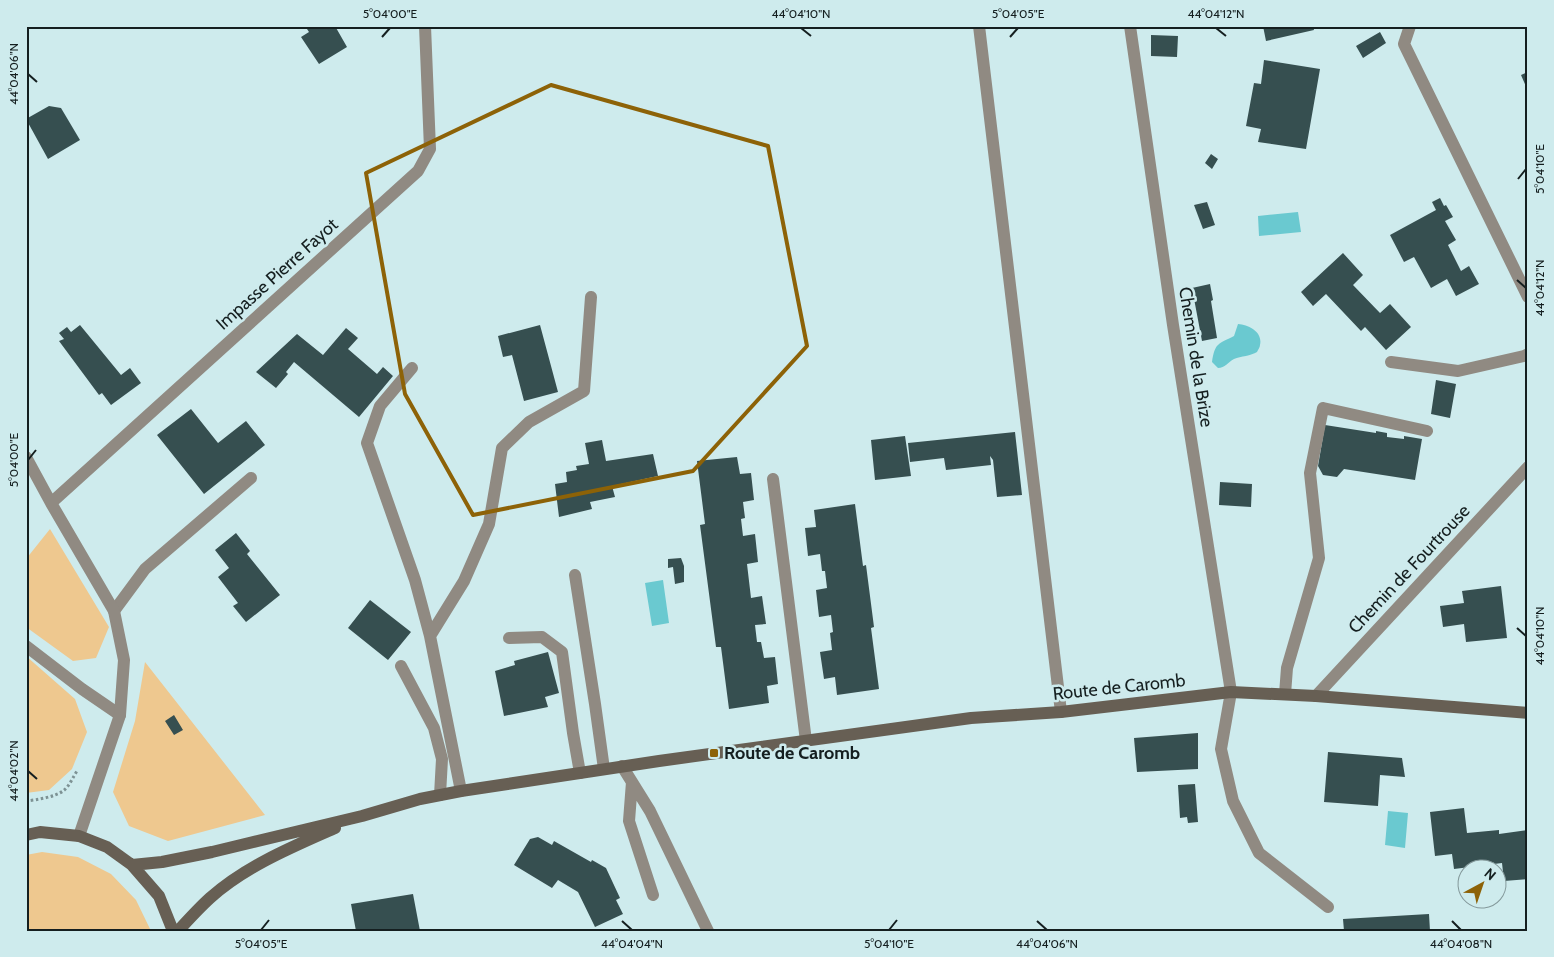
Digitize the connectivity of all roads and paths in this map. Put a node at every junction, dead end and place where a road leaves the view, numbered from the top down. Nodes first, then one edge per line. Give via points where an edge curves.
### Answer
1 (425, 26) edge
2 (979, 26) edge
3 (1130, 26) edge
4 (1410, 26) edge
5 (1528, 297) edge
6 (591, 298) dead end
7 (1528, 354) edge
8 (1391, 362) dead end
9 (412, 368) dead end
10 (1427, 431) dead end
11 (26, 457) edge
12 (1528, 467) edge
13 (251, 478) dead end
14 (773, 479) dead end
15 (51, 503) junction
16 (575, 575) dead end
17 (114, 611) junction
18 (430, 636) junction
19 (509, 638) dead end
20 (26, 646) edge
21 (401, 666) dead end
22 (1231, 692) junction
23 (1285, 694) junction
24 (1316, 696) junction
25 (1060, 712) junction
26 (1528, 713) edge
27 (120, 715) junction
28 (806, 741) junction
29 (79, 766) dead end
30 (622, 766) junction
31 (604, 769) junction
32 (580, 773) junction
33 (632, 782) junction
34 (461, 791) junction
35 (440, 795) junction
36 (26, 801) edge
37 (362, 816) junction
38 (26, 835) edge
39 (79, 836) junction
40 (132, 864) junction
41 (653, 895) dead end
42 (1328, 907) dead end
43 (173, 931) edge
44 (178, 931) edge
45 (708, 931) edge

1 - 15 street, Impasse Pierre Fayot via 430,149 418,171
2 - 25 street
3 - 22 street, Chemin de la Brize
4 - 5 street via 1404,44
6 - 18 street via 584,391 529,422 502,448 489,524 464,581
7 - 8 street via 1458,371
9 - 18 street via 380,406 367,443 416,580
10 - 23 street via 1323,408 1310,473 1319,558 1287,668
11 - 15 street
12 - 24 street, Chemin de Fourtrouse
13 - 17 street via 145,569
14 - 28 street
15 - 17 street
16 - 31 street
17 - 27 street via 124,660
18 - 34 street
19 - 32 street via 542,637 562,652
20 - 27 street
21 - 35 street via 434,728 442,759
22 - 23 main road, Route de Caromb
22 - 25 main road, Route de Caromb
22 - 42 street, Chemin de la Brize via 1221,749 1233,801 1259,853
23 - 24 main road, Route de Caromb
24 - 26 main road, Route de Caromb
25 - 28 main road, Route de Caromb via 971,718
27 - 39 street
28 - 30 main road, Route de Caromb
29 - 36 path via 63,792
30 - 31 main road, Route de Caromb
30 - 33 street
31 - 32 main road, Route de Caromb
32 - 34 main road, Route de Caromb
33 - 41 street via 629,821
33 - 45 street via 650,811
34 - 35 main road, Route de Caromb
35 - 37 main road, Route de Caromb
37 - 40 main road via 212,852
37 - 44 main road via 274,855 210,898
38 - 39 main road via 40,832
39 - 40 main road via 107,847
40 - 43 main road via 159,896

